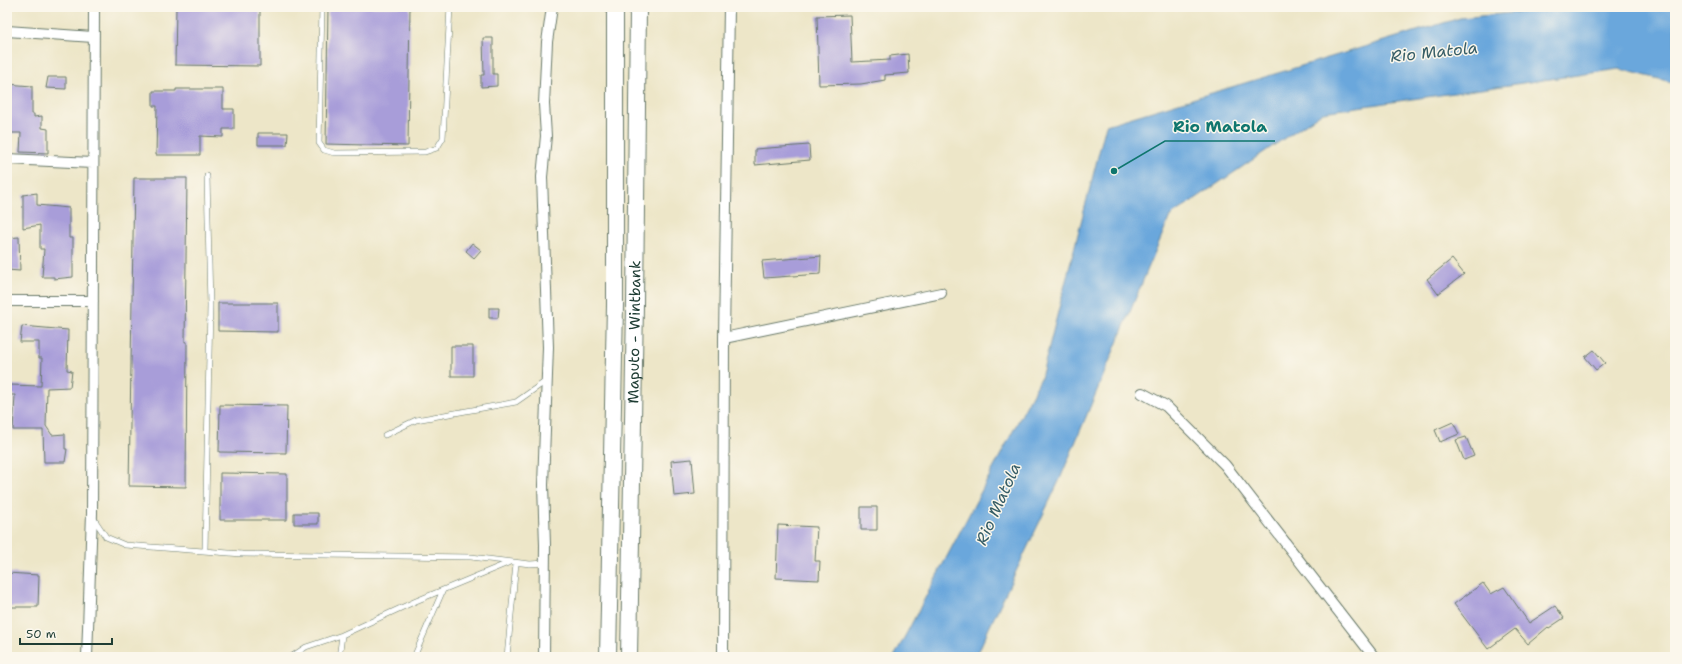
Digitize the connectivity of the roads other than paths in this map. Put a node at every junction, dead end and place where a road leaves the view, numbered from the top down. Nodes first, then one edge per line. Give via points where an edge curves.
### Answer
1 (94, 7) edge
2 (322, 7) edge
3 (450, 7) edge
4 (552, 7) edge
5 (615, 7) edge
6 (638, 7) edge
7 (729, 7) edge
8 (7, 31) edge
9 (93, 37) junction
10 (7, 159) edge
11 (93, 163) junction
12 (207, 176) dead end
13 (941, 293) dead end
14 (7, 301) edge
15 (93, 301) junction
16 (724, 338) junction
17 (547, 381) junction
18 (1142, 392) dead end
19 (385, 435) dead end
20 (92, 513) junction
21 (205, 550) junction
22 (509, 562) junction
23 (516, 563) junction
24 (545, 563) junction
25 (443, 590) junction
26 (342, 635) junction
27 (87, 657) edge
28 (290, 657) edge
29 (341, 657) edge
30 (414, 657) edge
31 (507, 657) edge
32 (544, 657) edge
33 (608, 657) edge
34 (629, 657) edge
35 (723, 657) edge
36 (1374, 657) edge

1 - 9 street
2 - 3 lane via 319,143 324,150 334,153 425,152 436,148 443,138
4 - 17 street via 547,42 544,104 546,136 542,177
5 - 33 highway, Maputo - Wintbank via 615,305
6 - 34 highway, Maputo - Wintbank
7 - 16 street
8 - 9 street
9 - 11 street
10 - 11 street
11 - 15 street
12 - 21 lane via 210,306
13 - 16 street
14 - 15 street
15 - 20 street
16 - 35 street
17 - 19 lane via 516,402 416,420
17 - 24 street via 543,485
18 - 36 street via 1166,406 1225,465
20 - 21 lane via 101,532 112,541 125,545
20 - 27 street
21 - 22 lane via 242,554 471,557
22 - 23 lane
22 - 25 lane
23 - 24 lane
23 - 31 lane
24 - 32 street
25 - 26 lane
25 - 30 lane
26 - 28 lane via 306,647
26 - 29 lane

